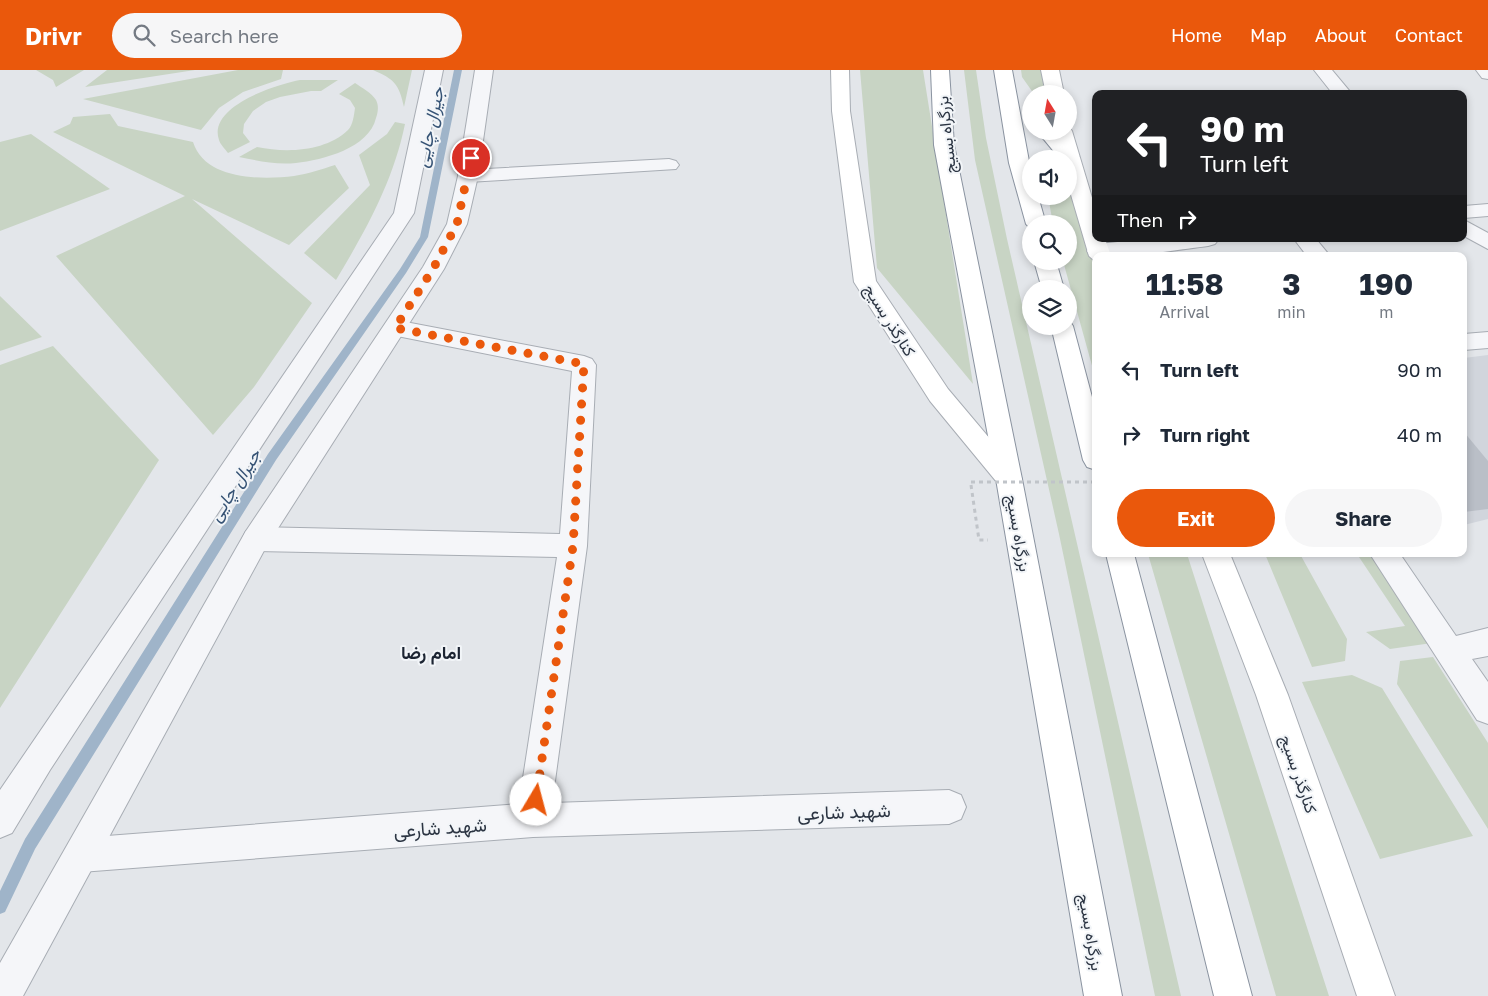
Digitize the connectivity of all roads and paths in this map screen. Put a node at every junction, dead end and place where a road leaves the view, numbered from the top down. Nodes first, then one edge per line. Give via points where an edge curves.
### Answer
1 (434, 70) edge
2 (484, 70) edge
3 (840, 70) edge
4 (940, 70) edge
5 (1050, 70) edge
6 (1323, 70) edge
7 (1485, 70) edge
8 (1488, 74) edge
9 (1005, 78) edge
10 (1053, 85) edge
11 (1340, 90) edge
12 (1022, 103) edge
13 (1054, 140) edge
14 (1063, 150) edge
15 (668, 165) dead end
16 (468, 176) junction
17 (1077, 183) edge
18 (1488, 210) edge
19 (1467, 212) edge
20 (1033, 215) edge
21 (1467, 229) edge
22 (1092, 231) edge
23 (1200, 242) edge
24 (1307, 242) edge
25 (1488, 242) edge
26 (1180, 249) edge
27 (1131, 252) edge
28 (1315, 252) edge
29 (395, 328) junction
30 (1064, 335) edge
31 (1488, 340) edge
32 (1467, 342) edge
33 (1092, 444) edge
34 (1009, 480) junction
35 (1092, 482) edge
36 (256, 538) junction
37 (979, 540) dead end
38 (573, 546) junction
39 (1121, 557) edge
40 (1217, 557) edge
41 (1386, 557) edge
42 (1488, 642) edge
43 (1449, 651) junction
44 (1488, 709) edge
45 (949, 808) dead end
46 (533, 820) junction
47 (0, 822) edge
48 (81, 854) junction
49 (2, 996) edge
50 (1103, 996) edge
51 (1233, 996) edge
52 (1376, 996) edge

1 - 47 street via 404,213
2 - 16 street
3 - 34 main road, کنارگذر بسیج via 842,111 865,282 939,395
4 - 34 main road, بزرگراه بسیج via 944,145
5 - 10 main road
6 - 11 street
7 - 8 street
9 - 12 main road
9 - 20 main road via 1019,163
13 - 14 main road
15 - 16 street
16 - 29 street via 457,224
17 - 22 main road
18 - 19 street
21 - 25 street
23 - 26 street
24 - 28 street
26 - 27 street
29 - 36 street
29 - 38 street via 584,364
30 - 33 main road
31 - 32 street
34 - 50 main road, بزرگراه بسیج
35 - 37 path, bridge via 971,482
36 - 38 street
36 - 48 street
38 - 46 street
39 - 51 main road
40 - 52 main road, کنارگذر بسیج via 1272,695
41 - 43 street
42 - 43 street
43 - 44 street
45 - 46 street, شهید شارعی
46 - 48 street, شهید شارعی
48 - 49 street

